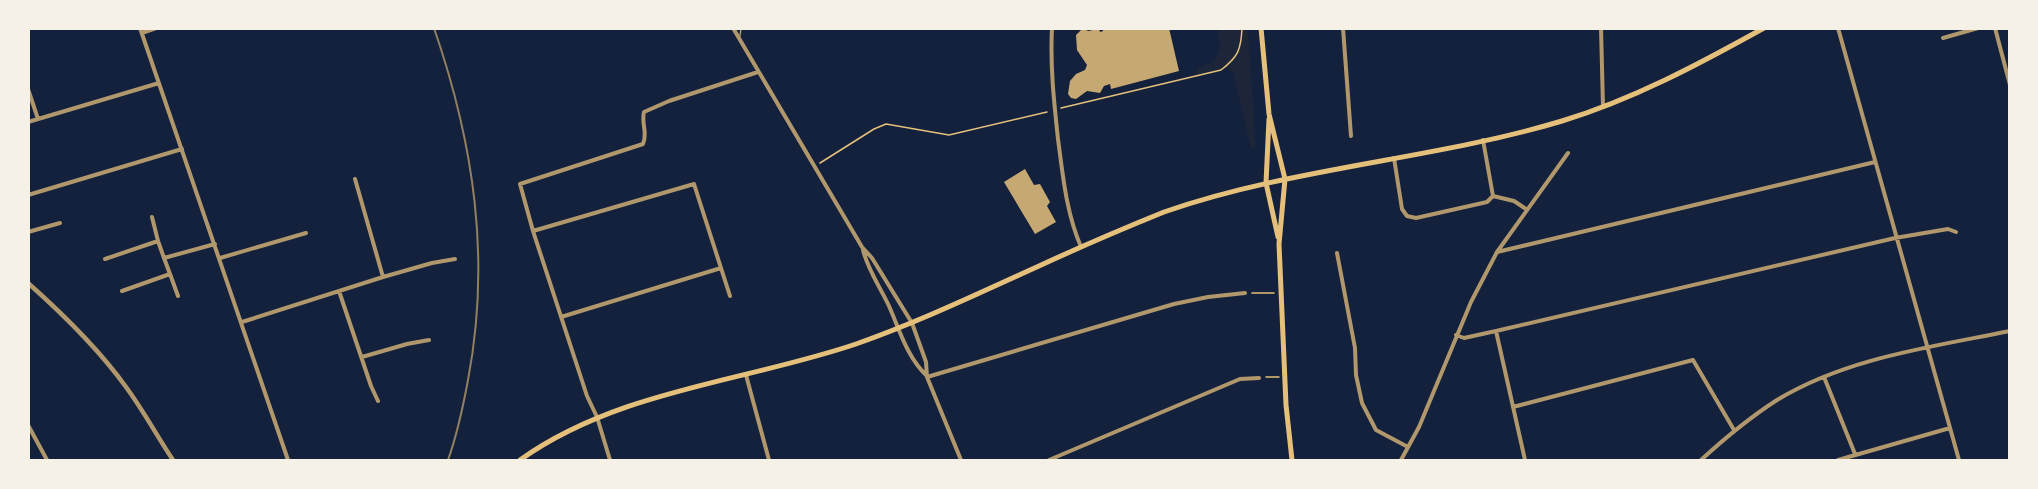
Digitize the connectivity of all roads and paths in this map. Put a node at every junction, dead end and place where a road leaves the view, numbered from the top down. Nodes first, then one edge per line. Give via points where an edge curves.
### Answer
1 (156, 28) edge
2 (733, 28) edge
3 (741, 28) edge
4 (1052, 28) edge
5 (1242, 28) edge
6 (1261, 28) edge
7 (1343, 28) edge
8 (1601, 28) edge
9 (1764, 28) edge
10 (1838, 28) edge
11 (1978, 28) edge
12 (1995, 28) edge
13 (141, 31) edge
14 (1943, 38) dead end
15 (739, 39) junction
16 (758, 72) junction
17 (159, 83) junction
18 (2010, 85) edge
19 (28, 89) edge
20 (1603, 107) junction
21 (1055, 110) junction
22 (1269, 114) junction
23 (38, 119) junction
24 (28, 122) edge
25 (1351, 136) dead end
26 (1483, 140) junction
27 (182, 149) junction
28 (1568, 153) dead end
29 (1394, 157) junction
30 (1875, 162) junction
31 (814, 166) junction
32 (1285, 178) junction
33 (355, 179) dead end
34 (1266, 183) junction
35 (28, 195) edge
36 (1493, 196) junction
37 (1526, 209) junction
38 (152, 217) dead end
39 (60, 223) dead end
40 (533, 231) junction
41 (28, 232) edge
42 (1956, 232) dead end
43 (306, 233) dead end
44 (1895, 238) junction
45 (158, 241) junction
46 (215, 244) junction
47 (1279, 244) junction
48 (862, 247) junction
49 (1081, 247) junction
50 (1497, 252) junction
51 (1337, 253) dead end
52 (164, 258) junction
53 (220, 258) junction
54 (455, 259) dead end
55 (105, 260) dead end
56 (721, 268) junction
57 (170, 274) junction
58 (383, 277) junction
59 (28, 283) edge
60 (122, 291) dead end
61 (339, 291) junction
62 (1281, 292) junction
63 (1245, 293) joint
64 (178, 296) dead end
65 (730, 296) dead end
66 (561, 317) junction
67 (242, 322) junction
68 (912, 323) junction
69 (898, 329) junction
70 (1496, 331) junction
71 (2010, 331) edge
72 (1456, 335) junction
73 (429, 340) dead end
74 (1927, 348) junction
75 (362, 357) junction
76 (746, 375) junction
77 (1824, 376) junction
78 (927, 377) junction
79 (1285, 377) junction
80 (1259, 378) joint
81 (378, 401) dead end
82 (1513, 407) junction
83 (597, 417) junction
84 (28, 425) edge
85 (1950, 428) junction
86 (1734, 430) junction
87 (1408, 447) junction
88 (1855, 454) junction
89 (47, 460) edge
90 (173, 460) edge
91 (288, 460) edge
92 (520, 460) edge
93 (610, 460) edge
94 (769, 460) edge
95 (961, 460) edge
96 (1048, 460) edge
97 (1292, 460) edge
98 (1401, 460) edge
99 (1525, 460) edge
100 (1701, 460) edge
101 (1838, 460) edge
102 (1959, 460) edge

1 - 13 street
2 - 15 street
3 - 15 lane
4 - 21 street
5 - 21 path via 1238,54 1221,70
6 - 22 main road
7 - 25 street
8 - 20 street
9 - 20 main road via 1677,75
10 - 30 street
11 - 14 street
12 - 18 street
13 - 17 street
15 - 16 street
16 - 31 street
16 - 40 street via 644,112 643,144 520,184
17 - 23 street
17 - 27 street
19 - 23 street
20 - 26 main road
21 - 31 path via 949,135 886,124
21 - 49 street via 1066,200
22 - 32 main road
22 - 34 main road
23 - 24 street
26 - 29 main road
26 - 36 street
27 - 35 street
27 - 46 street
28 - 37 street
29 - 32 main road
29 - 36 street via 1402,209 1407,216 1416,218 1487,202
30 - 44 street
30 - 50 street
31 - 48 street
32 - 34 main road
32 - 47 main road
33 - 58 street
34 - 47 main road
34 - 49 main road via 1174,208
36 - 37 street via 1514,201
37 - 50 street
38 - 45 street
39 - 41 street
40 - 56 street via 694,184
40 - 66 street
42 - 44 street via 1948,229
43 - 53 street
44 - 70 street
44 - 74 street
45 - 52 street
45 - 55 street
46 - 52 street
46 - 53 street
47 - 62 main road
48 - 68 street
48 - 69 street
49 - 68 main road
50 - 72 street
51 - 87 street via 1362,403 1376,430
52 - 57 street
53 - 67 street
54 - 58 street
56 - 65 street
56 - 66 street
57 - 60 street
57 - 64 street
58 - 61 street
59 - 90 street via 87,339 115,372
61 - 67 street
61 - 75 street
62 - 63 path
62 - 79 main road
63 - 78 street via 1174,304
66 - 83 street
67 - 91 street
68 - 69 main road
68 - 78 street via 926,362
69 - 76 main road via 818,357
69 - 78 street via 916,366
70 - 72 street via 1464,338
70 - 82 street
71 - 74 street
72 - 87 street
73 - 75 street
74 - 77 street
74 - 85 street
75 - 81 street
76 - 83 main road
76 - 94 street
77 - 86 street via 1778,400
77 - 88 street
78 - 95 street
79 - 80 path
79 - 97 main road
80 - 96 street via 1240,379
82 - 86 street via 1693,360
82 - 99 street
83 - 92 main road
83 - 93 street
84 - 89 street
85 - 88 street
85 - 102 street
86 - 100 street
87 - 98 street
88 - 101 street

